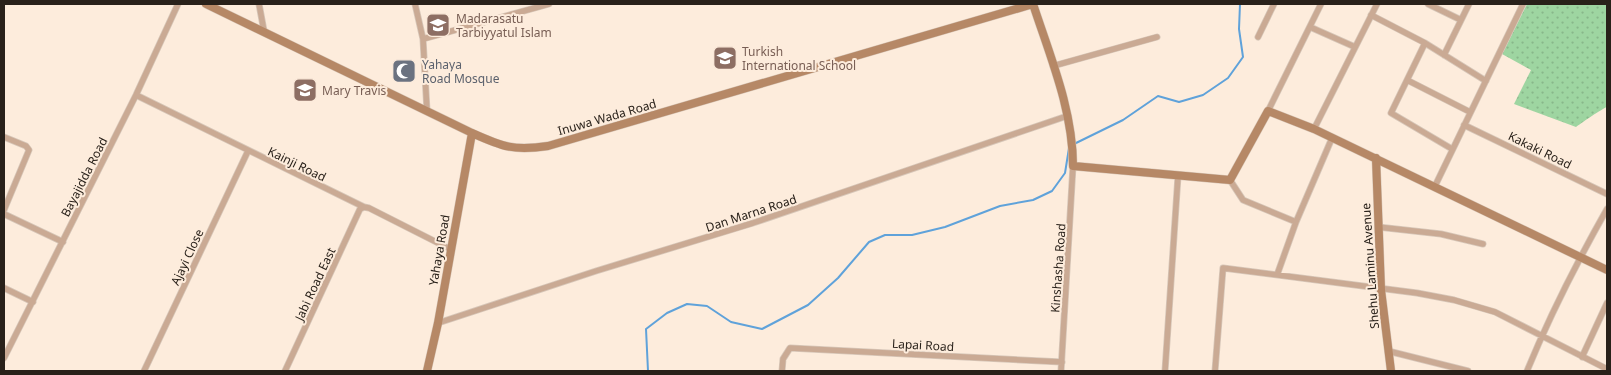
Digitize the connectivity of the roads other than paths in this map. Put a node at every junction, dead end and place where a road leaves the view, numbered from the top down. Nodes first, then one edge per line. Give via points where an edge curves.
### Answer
1 (178, 4) edge
2 (206, 4) edge
3 (259, 4) edge
4 (415, 4) edge
5 (549, 4) edge
6 (555, 4) edge
7 (1033, 4) edge
8 (1274, 4) edge
9 (1321, 4) edge
10 (1377, 4) edge
11 (1428, 4) edge
12 (1469, 4) edge
13 (1522, 4) edge
14 (1371, 15) junction
15 (505, 18) dead end
16 (1461, 20) junction
17 (1310, 27) junction
18 (264, 31) junction
19 (1157, 37) dead end
20 (1258, 37) dead end
21 (423, 39) junction
22 (1425, 43) junction
23 (1355, 47) junction
24 (1444, 55) junction
25 (1054, 66) junction
26 (1407, 80) junction
27 (1486, 80) junction
28 (136, 95) junction
29 (427, 111) junction
30 (1268, 111) junction
31 (1470, 112) junction
32 (1067, 116) junction
33 (1464, 125) junction
34 (1314, 129) junction
35 (472, 133) junction
36 (4, 137) edge
37 (1332, 138) junction
38 (1452, 149) junction
39 (248, 151) junction
40 (1376, 158) junction
41 (1073, 166) junction
42 (1178, 176) junction
43 (1230, 180) junction
44 (1435, 186) junction
45 (1607, 194) edge
46 (364, 208) junction
47 (1607, 210) edge
48 (4, 212) edge
49 (1296, 222) junction
50 (1378, 227) junction
51 (62, 242) junction
52 (1483, 244) dead end
53 (450, 250) junction
54 (1580, 257) junction
55 (1607, 270) edge
56 (1277, 275) junction
57 (4, 288) edge
58 (1381, 290) junction
59 (32, 302) junction
60 (1607, 303) edge
61 (438, 322) junction
62 (1542, 335) junction
63 (1388, 351) junction
64 (1582, 357) junction
65 (4, 358) edge
66 (1062, 362) junction
67 (1607, 368) edge
68 (144, 371) edge
69 (286, 371) edge
70 (427, 371) edge
71 (782, 371) edge
72 (1061, 371) edge
73 (1165, 371) edge
74 (1215, 371) edge
75 (1391, 371) edge
76 (1468, 371) edge
77 (1527, 371) edge

1 - 28 street, Bayajidda Road
2 - 18 street, Inuwa Wada Road
3 - 18 street
4 - 21 street
5 - 21 street
6 - 15 street
7 - 25 street
7 - 35 street, Inuwa Wada Road via 548,146 524,149 499,145
8 - 20 street
9 - 17 street
10 - 14 street
11 - 16 street
12 - 16 street
13 - 27 street
14 - 22 street
14 - 23 street
16 - 24 street
17 - 23 street
17 - 30 street
18 - 29 street, Inuwa Wada Road
19 - 25 street
21 - 29 street
22 - 24 street
22 - 26 street
23 - 34 street
24 - 27 street
25 - 32 street
26 - 31 street
26 - 38 street via 1391,113
27 - 31 street
28 - 39 street, Kainji Road
28 - 51 street, Bayajidda Road
29 - 35 street, Inuwa Wada Road
30 - 34 street
30 - 43 street
31 - 33 street
32 - 41 street
32 - 61 street, Dan Marna Road via 753,223
33 - 38 street
33 - 45 street, Kakaki Road
34 - 37 street
35 - 53 street, Yahaya Road
36 - 48 street via 26,146 28,150
37 - 40 street
37 - 49 street
38 - 44 street
39 - 46 street, Kainji Road
39 - 68 street, Ajayi Close
40 - 44 street
40 - 50 street, Shehu Laminu Avenue
41 - 42 street
41 - 66 street, Kinshasha Road
42 - 43 street
42 - 73 street
43 - 49 street via 1243,200
44 - 54 street
46 - 53 street, Kainji Road
46 - 69 street, Jabi Road East via 360,210
47 - 54 street
48 - 51 street
49 - 56 street
50 - 52 street via 1440,234
50 - 58 street, Shehu Laminu Avenue
51 - 59 street, Bayajidda Road
53 - 61 street, Yahaya Road
54 - 55 street
54 - 62 street
56 - 58 street
56 - 74 street via 1223,268
57 - 59 street
58 - 62 street via 1454,300 1495,312
58 - 63 street, Shehu Laminu Avenue
59 - 65 street, Bayajidda Road
60 - 64 street
61 - 70 street, Yahaya Road
62 - 64 street
62 - 77 street
63 - 75 street, Shehu Laminu Avenue
63 - 76 street
64 - 67 street
66 - 71 street, Lapai Road via 790,348
66 - 72 street, Kinshasha Road

